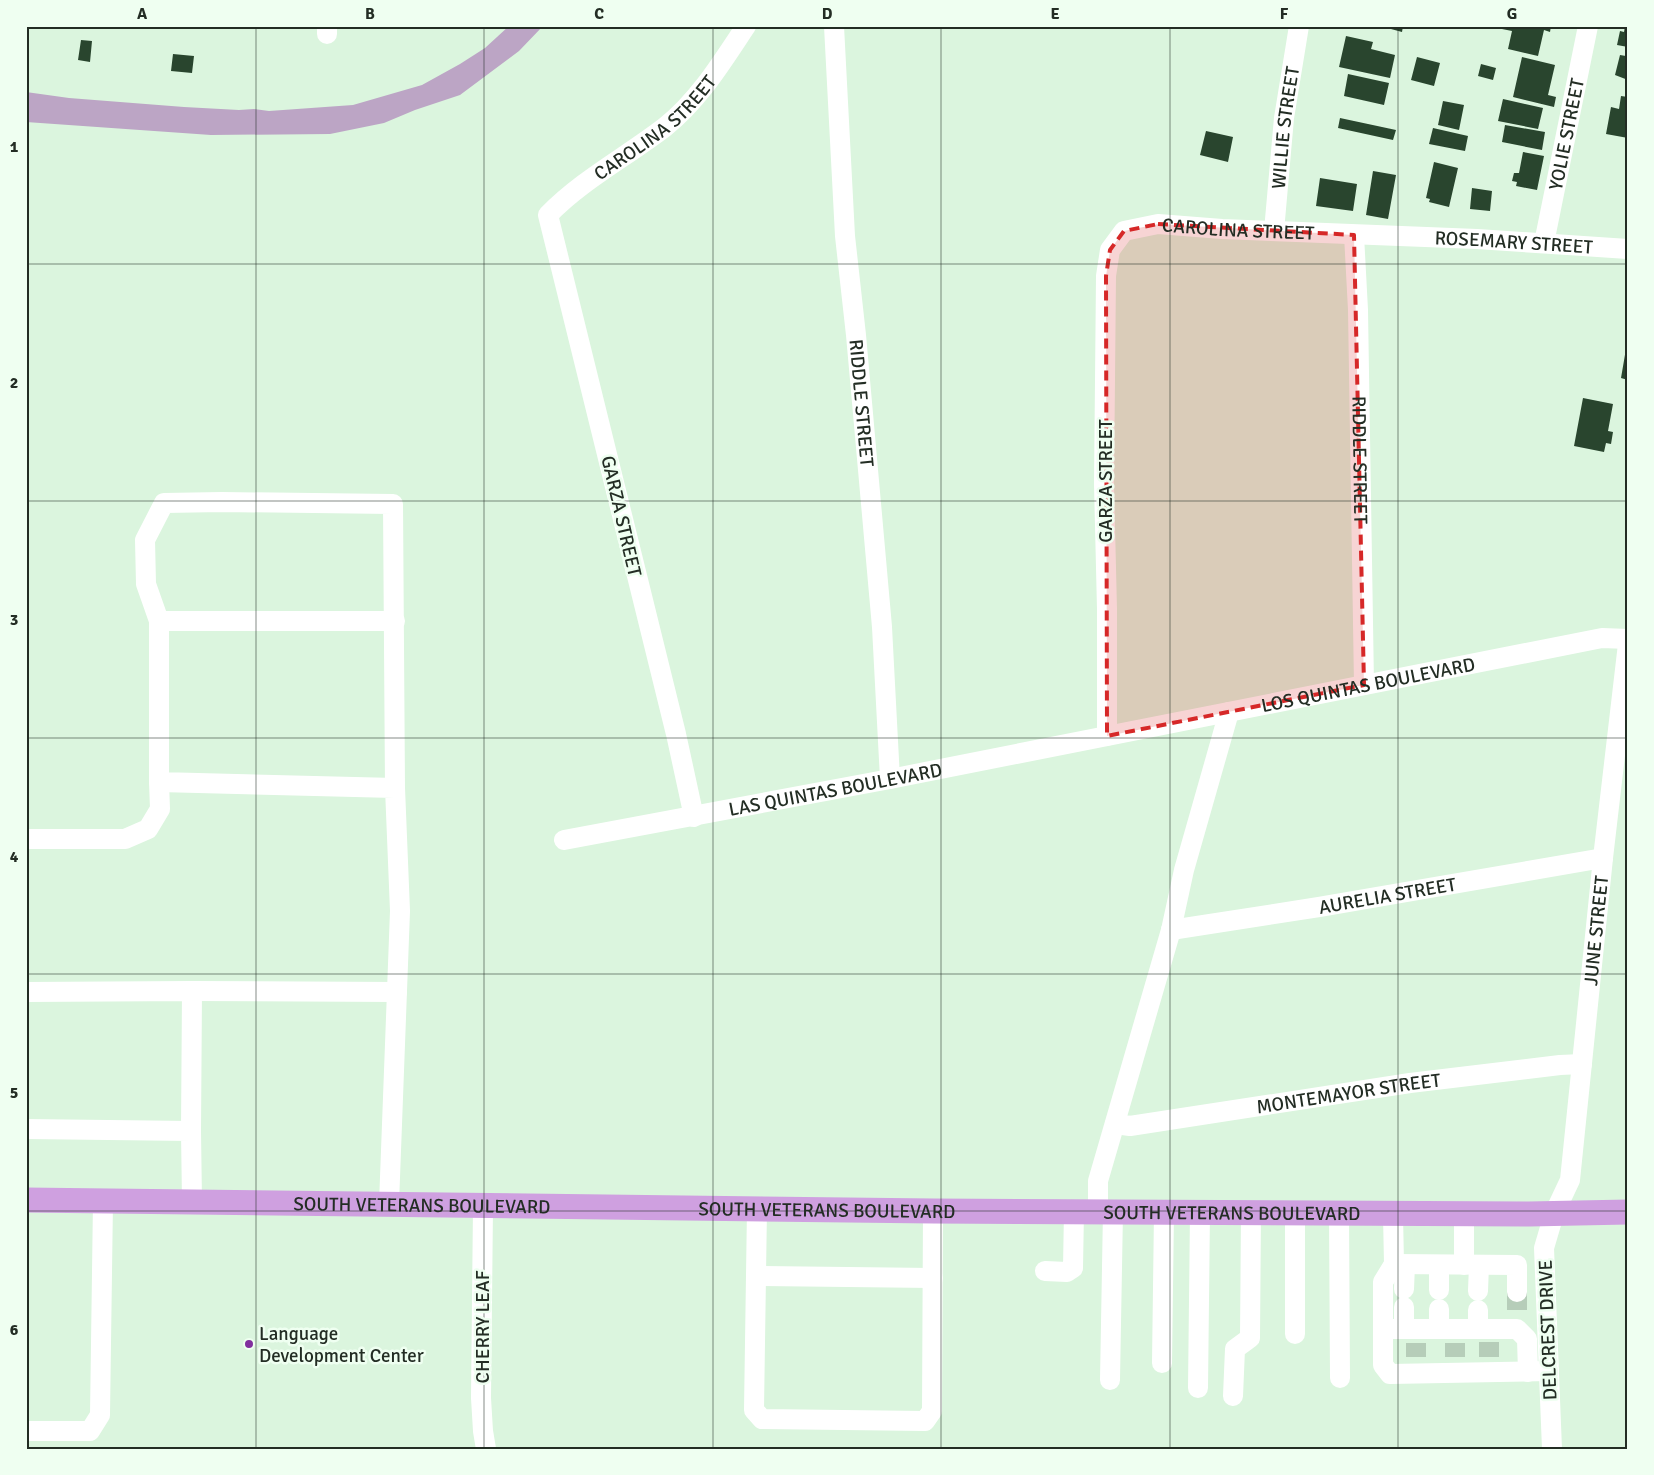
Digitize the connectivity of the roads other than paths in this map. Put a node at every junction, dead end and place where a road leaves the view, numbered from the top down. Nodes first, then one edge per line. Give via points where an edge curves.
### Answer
1 (746, 26) edge
2 (834, 26) edge
3 (1299, 26) edge
4 (1588, 26) edge
5 (548, 215) joint
6 (1124, 231) joint
7 (1274, 231) junction
8 (1354, 235) junction
9 (1401, 236) joint
10 (1544, 243) junction
11 (1628, 249) edge
12 (159, 621) junction
13 (394, 621) junction
14 (1628, 639) edge
15 (1628, 644) edge
16 (1364, 685) junction
17 (1229, 712) junction
18 (1107, 736) junction
19 (890, 779) junction
20 (159, 782) junction
21 (394, 788) junction
22 (694, 817) junction
23 (26, 839) edge
24 (564, 840) dead end
25 (1603, 858) junction
26 (1171, 930) junction
27 (192, 991) junction
28 (26, 992) edge
29 (397, 992) junction
30 (1582, 1064) junction
31 (1115, 1124) junction
32 (26, 1129) edge
33 (191, 1131) junction
34 (26, 1200) edge
35 (102, 1201) junction
36 (192, 1202) junction
37 (390, 1204) junction
38 (483, 1206) junction
39 (757, 1208) junction
40 (933, 1211) junction
41 (1095, 1211) junction
42 (1164, 1212) junction
43 (1200, 1212) junction
44 (1251, 1212) junction
45 (1628, 1212) edge
46 (1295, 1213) junction
47 (1339, 1213) junction
48 (1392, 1214) junction
49 (1464, 1214) junction
50 (1554, 1214) junction
51 (1399, 1265) junction
52 (1439, 1265) junction
53 (1471, 1265) junction
54 (1045, 1271) dead end
55 (756, 1276) junction
56 (933, 1278) junction
57 (1517, 1310) junction
58 (1383, 1329) junction
59 (1448, 1333) junction
60 (1484, 1333) junction
61 (1295, 1334) dead end
62 (1414, 1346) junction
63 (1162, 1363) dead end
64 (1549, 1371) junction
65 (1528, 1372) junction
66 (1340, 1378) dead end
67 (1110, 1380) dead end
68 (1198, 1388) dead end
69 (1233, 1396) dead end
70 (26, 1431) edge
71 (486, 1449) edge
72 (1552, 1449) edge

1 - 5 street, CAROLINA STREET via 690,105 666,126 566,197
2 - 19 street, RIDDLE STREET via 845,236 882,627
3 - 7 street, WILLIE STREET via 1284,118
4 - 10 street, YOLIE STREET
5 - 22 street, GARZA STREET
6 - 7 street, CAROLINA STREET via 1158,224
6 - 18 street, GARZA STREET via 1110,250 1106,276
7 - 8 street, CAROLINA STREET
8 - 9 street, CAROLINA STREET
8 - 16 street, RIDDLE STREET
9 - 10 street, ROSEMARY STREET
10 - 11 street, ROSEMARY STREET
12 - 13 street
12 - 13 street via 146,584 145,540 164,503 222,502 394,504
12 - 20 street
13 - 21 street
14 - 16 street, LOS QUINTAS BOULEVARD via 1602,638
15 - 25 street, JUNE STREET
16 - 17 street, LOS QUINTAS BOULEVARD
17 - 18 street, LOS QUINTAS BOULEVARD
17 - 26 street via 1184,870
18 - 19 street, LAS QUINTAS BOULEVARD
19 - 22 street, LAS QUINTAS BOULEVARD
20 - 21 street
20 - 23 street via 160,809 148,829 125,839
21 - 29 street via 400,911
22 - 24 street, LAS QUINTAS BOULEVARD
25 - 26 street, AURELIA STREET
25 - 30 street, JUNE STREET
26 - 31 street
27 - 28 street
27 - 29 street
27 - 33 street
29 - 37 street
30 - 31 street, MONTEMAYOR STREET via 1410,1083 1130,1126
30 - 50 street, JUNE STREET via 1570,1180
31 - 41 street via 1098,1181
32 - 33 street
33 - 36 street
34 - 35 main road, SOUTH VETERANS BOULEVARD
35 - 36 main road, SOUTH VETERANS BOULEVARD
35 - 70 street via 100,1415 90,1431
36 - 37 main road, SOUTH VETERANS BOULEVARD
37 - 38 main road, SOUTH VETERANS BOULEVARD
38 - 39 main road, SOUTH VETERANS BOULEVARD
38 - 71 street, CHERRY LEAF via 481,1398
39 - 40 main road, SOUTH VETERANS BOULEVARD
39 - 55 street
40 - 41 main road, SOUTH VETERANS BOULEVARD
40 - 56 street
41 - 42 main road, SOUTH VETERANS BOULEVARD
41 - 54 street via 1072,1268 1067,1272
41 - 67 street
42 - 43 main road, SOUTH VETERANS BOULEVARD
42 - 63 street
43 - 44 main road, SOUTH VETERANS BOULEVARD
43 - 68 street
44 - 46 main road, SOUTH VETERANS BOULEVARD
44 - 69 street via 1250,1338 1235,1349
45 - 50 main road, SOUTH VETERANS BOULEVARD
46 - 47 main road, SOUTH VETERANS BOULEVARD
46 - 61 street
47 - 48 main road, SOUTH VETERANS BOULEVARD
47 - 66 street
48 - 49 main road, SOUTH VETERANS BOULEVARD
48 - 51 street
49 - 50 main road, SOUTH VETERANS BOULEVARD
49 - 53 street
50 - 64 street, DELCREST DRIVE via 1544,1248
51 - 52 street
51 - 58 street via 1383,1282
51 - 62 street
52 - 53 street
52 - 59 street
53 - 57 street via 1517,1265
53 - 60 street
55 - 56 street
55 - 56 street via 754,1410 762,1419 925,1421 932,1411
57 - 60 street
57 - 65 street via 1527,1339
58 - 62 street
58 - 62 street via 1383,1365 1390,1374
59 - 60 street
59 - 60 street
59 - 62 street
59 - 62 street
60 - 65 street
64 - 65 street
64 - 72 street, DELCREST DRIVE

